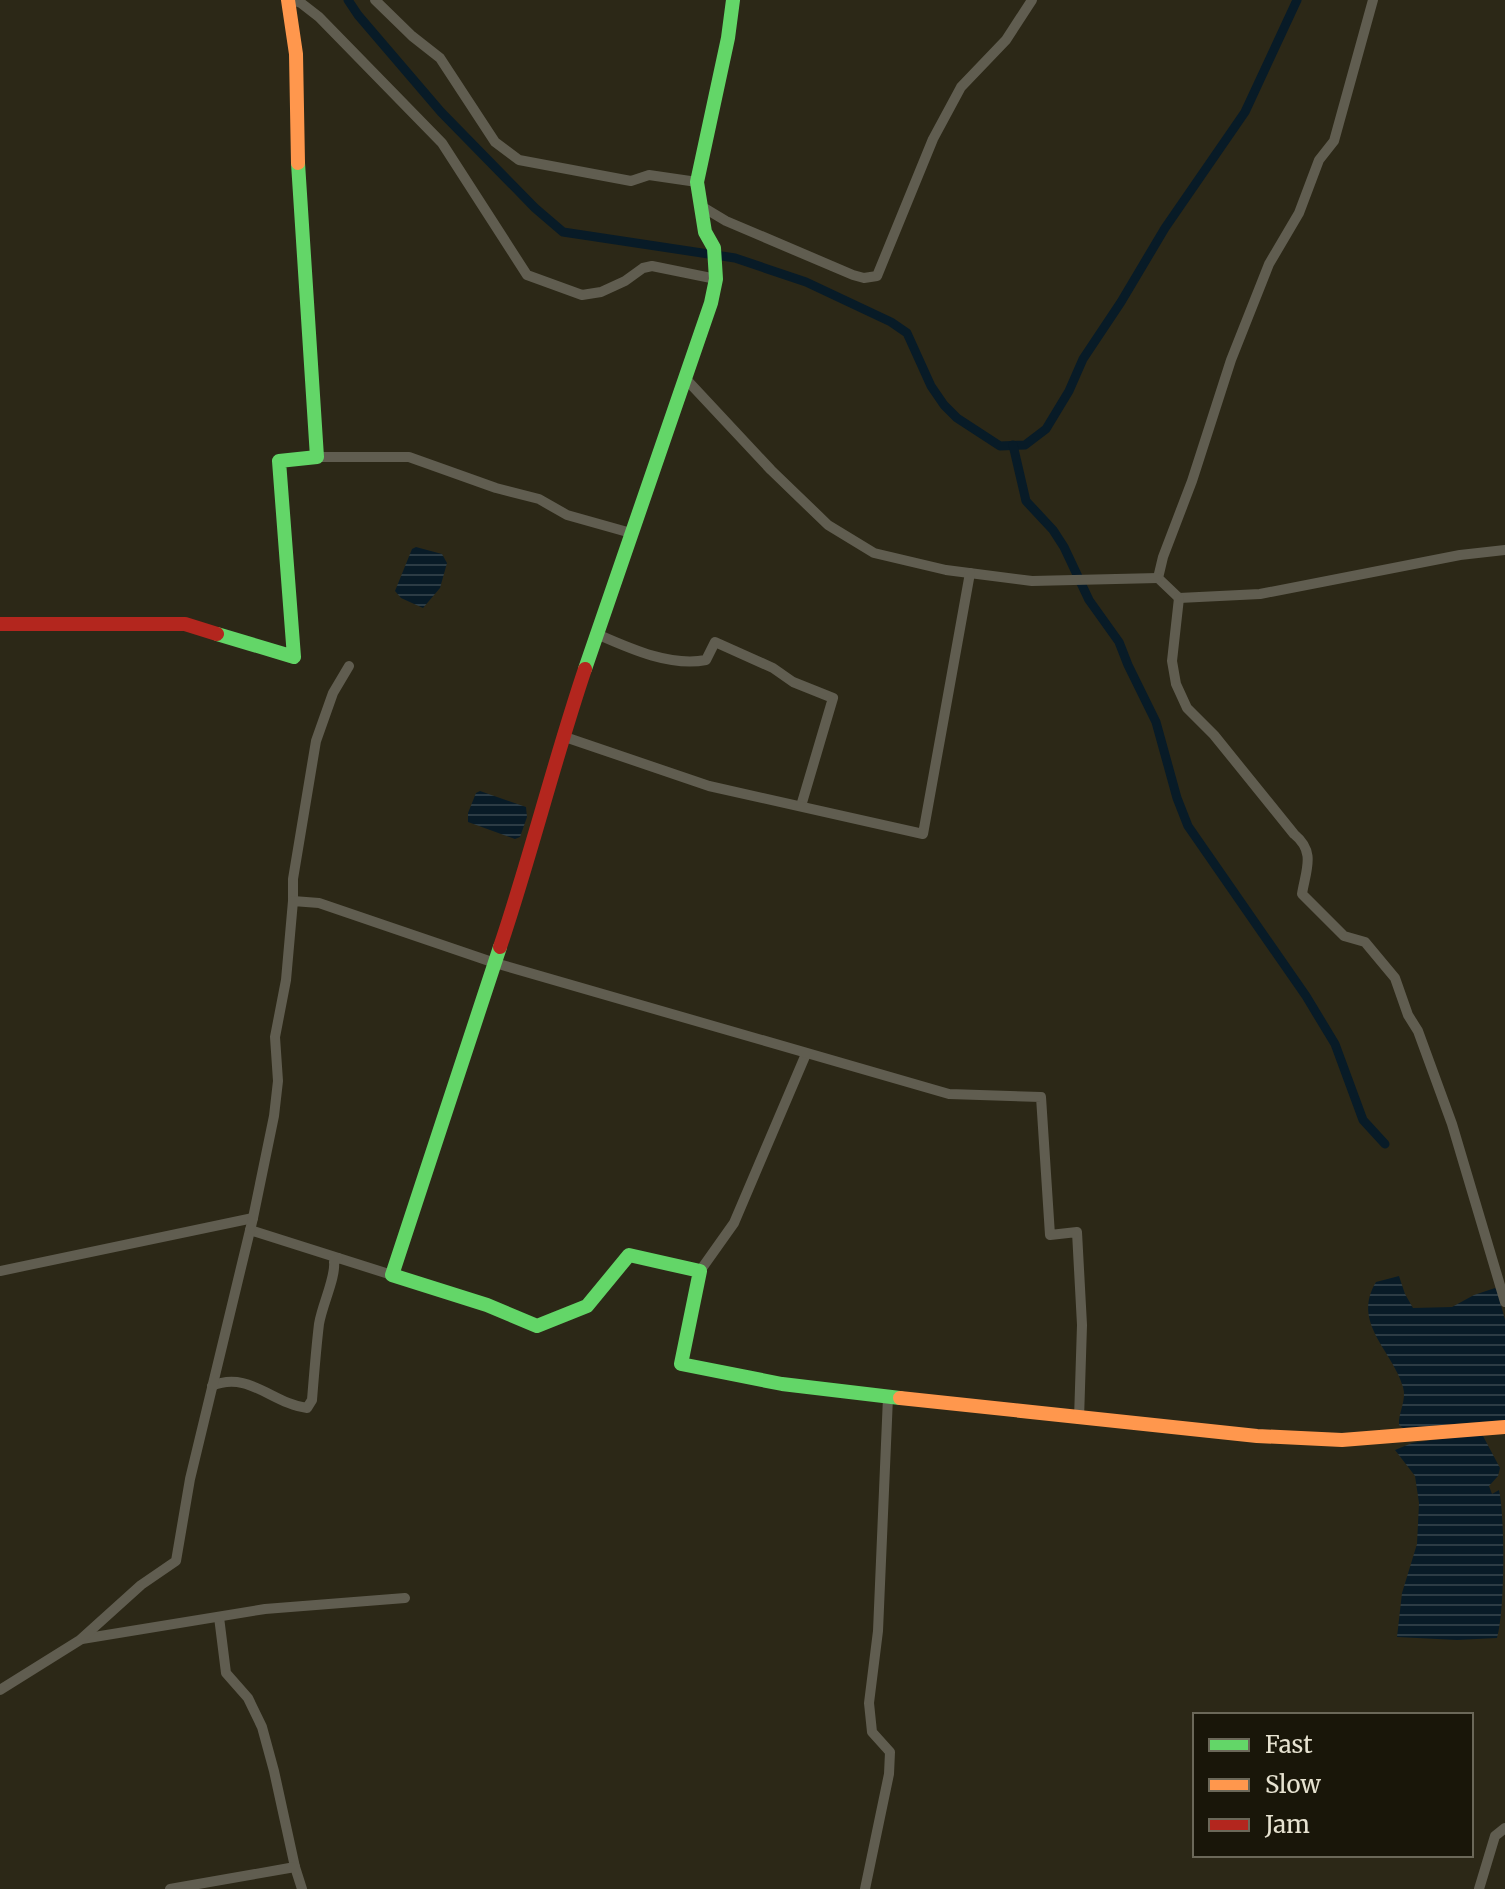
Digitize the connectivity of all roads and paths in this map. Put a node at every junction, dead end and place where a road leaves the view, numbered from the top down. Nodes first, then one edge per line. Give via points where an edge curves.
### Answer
1 (290, 0) edge
2 (375, 0) edge
3 (733, 0) edge
4 (1032, 0) edge
5 (1373, 0) edge
6 (697, 182) junction
7 (701, 206) junction
8 (716, 272) junction
9 (685, 378) junction
10 (317, 457) junction
11 (631, 533) junction
12 (1505, 550) edge
13 (970, 573) junction
14 (1158, 578) junction
15 (1179, 598) junction
16 (0, 624) edge
17 (597, 634) junction
18 (349, 666) dead end
19 (562, 736) junction
20 (801, 806) junction
21 (293, 901) junction
22 (495, 963) junction
23 (806, 1054) junction
24 (253, 1218) junction
25 (250, 1230) junction
26 (338, 1258) junction
27 (0, 1271) edge
28 (700, 1271) junction
29 (392, 1275) junction
30 (1505, 1302) edge
31 (212, 1386) junction
32 (888, 1397) junction
33 (1079, 1419) junction
34 (1505, 1427) edge
35 (405, 1598) dead end
36 (219, 1617) junction
37 (80, 1640) junction
38 (0, 1690) edge
39 (1505, 1828) edge
40 (295, 1867) junction
41 (170, 1889) edge
42 (302, 1889) edge
43 (865, 1889) edge
44 (1479, 1889) edge

1 - 8 street via 319,17 442,143 527,275 582,295 601,292 652,266
1 - 10 street
2 - 6 street via 440,58 495,142 519,160 631,181 649,175
3 - 6 street
4 - 7 street via 1006,40 961,87 933,139 877,276 853,275
5 - 14 street via 1334,141 1319,160 1299,213 1269,264
6 - 7 street
7 - 8 street
8 - 9 street
9 - 11 street
9 - 13 street via 828,525 874,553
10 - 11 street via 409,457
10 - 16 street via 279,461 294,657 185,624
11 - 17 street
12 - 15 street via 1260,594
13 - 14 street via 1032,581
13 - 20 street via 923,834
14 - 15 street
15 - 30 street via 1172,661 1187,708 1306,844 1302,894 1344,936 1365,942 1395,978 1452,1124
17 - 19 street
17 - 20 street via 679,661 706,660 715,642 833,698
18 - 21 street via 316,741
19 - 20 street via 709,786
19 - 22 street
21 - 22 street via 319,903
21 - 24 street via 275,1037 274,1116
22 - 23 street
22 - 29 street
23 - 28 street via 734,1223
23 - 33 street via 949,1094 1041,1097 1050,1235 1077,1232 1082,1325
24 - 25 street
24 - 27 street
25 - 26 street
25 - 31 street
26 - 29 street
26 - 31 street via 319,1323 307,1408 246,1382
28 - 29 street via 629,1255 587,1306 537,1326
28 - 32 street via 681,1364
31 - 37 street via 176,1561
32 - 33 street
32 - 43 street via 878,1631 869,1703 870,1727 890,1752 889,1774
33 - 34 street via 1342,1440
35 - 36 street
36 - 37 street
36 - 40 street via 226,1673 248,1698 262,1727
37 - 38 street
39 - 44 street via 1495,1836
40 - 41 street
40 - 42 street

